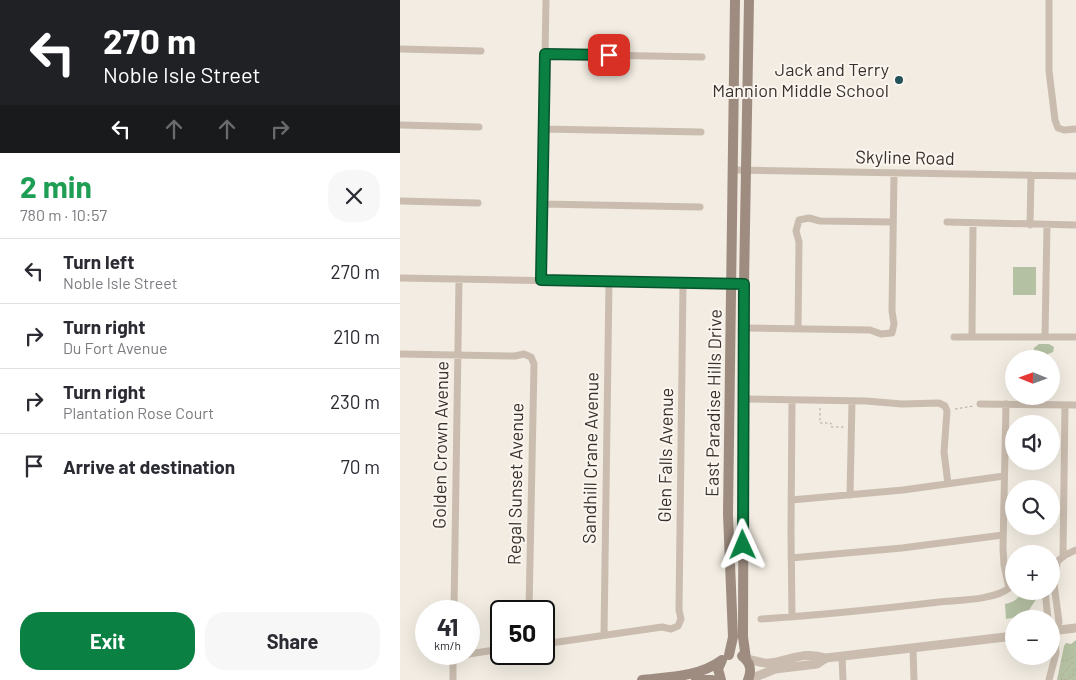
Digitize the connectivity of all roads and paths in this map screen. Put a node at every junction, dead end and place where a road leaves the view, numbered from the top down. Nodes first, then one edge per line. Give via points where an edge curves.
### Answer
1 (546, 0) edge
2 (735, 0) edge
3 (749, 0) edge
4 (1049, 0) edge
5 (400, 50) edge
6 (481, 51) dead end
7 (545, 54) junction
8 (702, 57) dead end
9 (400, 125) edge
10 (479, 127) dead end
11 (543, 129) junction
12 (1076, 129) edge
13 (701, 132) dead end
14 (734, 170) junction
15 (746, 170) junction
16 (894, 173) junction
17 (1031, 175) junction
18 (1076, 176) edge
19 (400, 201) edge
20 (478, 202) dead end
21 (542, 204) junction
22 (700, 207) dead end
23 (893, 222) junction
24 (947, 222) dead end
25 (973, 224) junction
26 (1030, 225) junction
27 (1047, 225) junction
28 (1076, 226) edge
29 (400, 278) edge
30 (459, 279) junction
31 (541, 280) junction
32 (609, 282) junction
33 (683, 283) junction
34 (731, 284) junction
35 (744, 284) junction
36 (744, 328) junction
37 (798, 329) junction
38 (972, 336) junction
39 (954, 337) dead end
40 (1045, 337) junction
41 (1076, 337) edge
42 (400, 354) edge
43 (458, 355) junction
44 (744, 399) junction
45 (792, 400) junction
46 (852, 401) junction
47 (820, 404) dead end
48 (1005, 404) edge
49 (979, 405) joint
50 (1006, 405) edge
51 (1060, 405) edge
52 (1065, 405) junction
53 (1076, 405) edge
54 (954, 409) dead end
55 (848, 428) dead end
56 (1004, 476) junction
57 (948, 484) junction
58 (850, 495) junction
59 (791, 500) junction
60 (1003, 535) junction
61 (1076, 550) edge
62 (1063, 556) junction
63 (791, 558) junction
64 (1060, 559) edge
65 (454, 600) edge
66 (529, 600) edge
67 (792, 617) junction
68 (761, 619) dead end
69 (1076, 628) edge
70 (1060, 629) edge
71 (604, 635) junction
72 (1005, 637) edge
73 (555, 642) edge
74 (913, 649) junction
75 (1076, 655) edge
76 (842, 657) junction
77 (726, 658) junction
78 (826, 658) junction
79 (746, 659) junction
80 (1061, 661) dead end
81 (1076, 661) edge
82 (453, 665) edge
83 (1053, 665) edge
84 (1076, 668) edge
85 (453, 680) edge
86 (642, 680) edge
87 (696, 680) edge
88 (712, 680) edge
89 (721, 680) edge
90 (748, 680) edge
91 (843, 680) edge
92 (914, 680) edge
93 (1049, 680) edge
94 (1063, 680) edge

1 - 7 street
2 - 14 main road, East Paradise Hills Drive
3 - 15 main road, East Paradise Hills Drive
4 - 12 street via 1049,71 1055,120 1058,128
5 - 6 street
7 - 8 street
7 - 11 street
9 - 10 street
11 - 13 street
11 - 21 street
14 - 15 street, Skyline Road
14 - 34 main road, East Paradise Hills Drive
15 - 16 street, Skyline Road
15 - 35 main road, East Paradise Hills Drive
16 - 17 street, Skyline Road
16 - 23 street
17 - 18 street, Skyline Road
17 - 26 street
19 - 20 street
21 - 22 street
21 - 31 street
23 - 37 street via 799,220 796,231 799,242
23 - 37 street via 892,333
24 - 25 street
25 - 26 street
25 - 38 street
26 - 27 street
27 - 28 street
27 - 40 street
29 - 30 street
30 - 31 street
30 - 43 street, Golden Crown Avenue
31 - 32 street
32 - 33 street
32 - 71 street, Sandhill Crane Avenue
33 - 34 street
33 - 71 street, Glen Falls Avenue via 681,619 678,626 671,629
34 - 35 street
34 - 77 main road, East Paradise Hills Drive via 728,514 734,637
35 - 36 main road, East Paradise Hills Drive
36 - 37 street
36 - 44 main road, East Paradise Hills Drive
38 - 39 street
38 - 40 street
40 - 41 street
42 - 43 street
43 - 65 street, Golden Crown Avenue
43 - 66 street, Regal Sunset Avenue via 524,354 531,357 534,364
44 - 45 street
44 - 79 main road, East Paradise Hills Drive via 743,637
45 - 46 street
45 - 59 street
46 - 57 street via 939,403 945,406 944,452
46 - 58 street
47 - 55 path via 820,423 831,423 831,428
48 - 49 street
49 - 54 path
50 - 56 street
51 - 52 street
52 - 53 street
52 - 62 street
56 - 57 street
56 - 60 street
57 - 58 street
58 - 59 street
59 - 63 street
60 - 63 street
60 - 67 street via 1009,588 1004,592 967,599
61 - 62 street
62 - 64 street
63 - 67 street
67 - 68 street
69 - 70 street
71 - 73 street
72 - 74 street
74 - 76 street
74 - 92 street
75 - 80 path
76 - 78 street
76 - 91 street
77 - 79 main road via 738,655
77 - 86 main road via 696,673
77 - 89 main road, East Paradise Hills Drive via 718,669
78 - 79 street via 797,656 768,663
78 - 90 street via 817,664 775,669
79 - 90 main road, East Paradise Hills Drive via 751,669
81 - 94 path via 1068,668
82 - 85 street
83 - 93 street
84 - 94 path via 1073,676
87 - 88 main road

